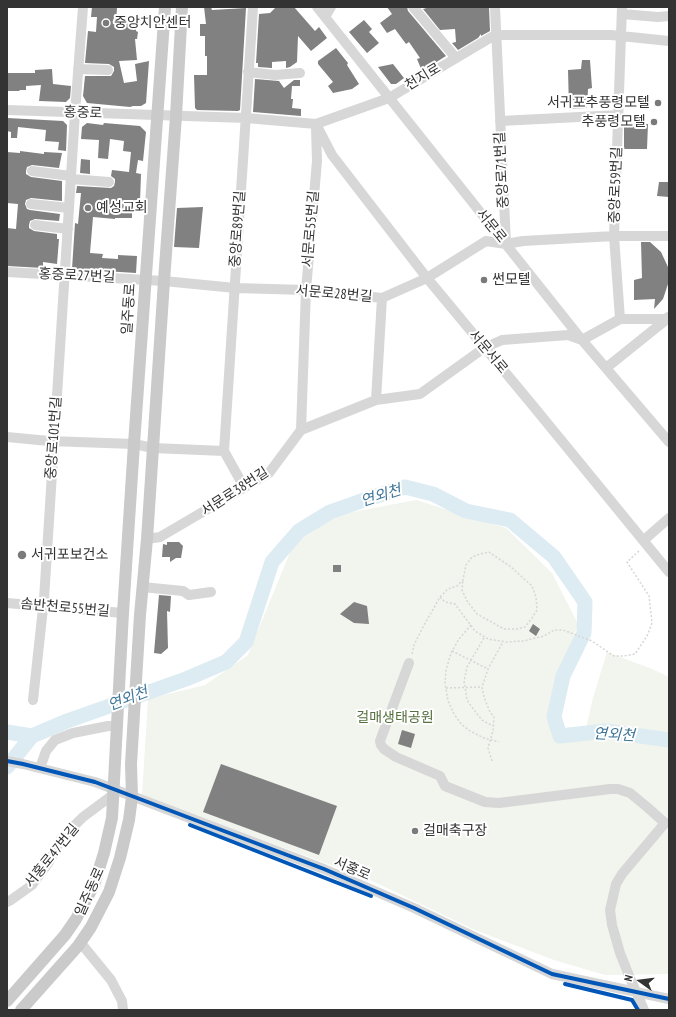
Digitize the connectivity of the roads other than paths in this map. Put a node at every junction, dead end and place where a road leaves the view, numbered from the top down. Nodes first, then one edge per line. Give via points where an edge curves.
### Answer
1 (83, 7) edge
2 (166, 7) edge
3 (182, 7) edge
4 (253, 7) edge
5 (316, 7) edge
6 (331, 7) edge
7 (413, 7) edge
8 (495, 7) edge
9 (622, 11) edge
10 (669, 16) edge
11 (325, 18) junction
12 (495, 34) junction
13 (622, 36) junction
14 (669, 42) edge
15 (456, 58) junction
16 (78, 69) junction
17 (108, 70) dead end
18 (248, 72) junction
19 (300, 73) dead end
20 (389, 98) junction
21 (7, 110) edge
22 (75, 113) junction
23 (619, 115) junction
24 (158, 116) junction
25 (176, 116) junction
26 (246, 118) junction
27 (500, 121) junction
28 (316, 124) junction
29 (32, 171) dead end
30 (71, 177) junction
31 (109, 182) dead end
32 (31, 204) dead end
33 (69, 208) junction
34 (35, 225) dead end
35 (68, 229) junction
36 (614, 236) junction
37 (669, 236) edge
38 (506, 244) junction
39 (7, 272) edge
40 (65, 275) junction
41 (426, 278) junction
42 (146, 280) junction
43 (164, 281) junction
44 (235, 288) junction
45 (306, 290) junction
46 (382, 298) junction
47 (668, 319) edge
48 (620, 320) junction
49 (582, 340) junction
50 (484, 348) junction
51 (606, 368) junction
52 (376, 400) junction
53 (300, 430) junction
54 (7, 437) edge
55 (54, 442) junction
56 (669, 442) edge
57 (134, 444) junction
58 (153, 448) junction
59 (224, 451) junction
60 (244, 486) junction
61 (669, 518) edge
62 (147, 538) junction
63 (645, 542) junction
64 (669, 572) edge
65 (142, 587) junction
66 (211, 592) dead end
67 (7, 603) edge
68 (43, 606) junction
69 (123, 613) junction
70 (409, 663) road end
71 (33, 700) dead end
72 (118, 726) junction
73 (7, 761) edge
74 (40, 768) junction
75 (114, 792) junction
76 (132, 797) junction
77 (7, 902) edge
78 (80, 942) junction
79 (636, 992) junction
80 (669, 999) edge
81 (7, 1001) edge
82 (21, 1010) edge
83 (123, 1010) edge
84 (644, 1010) edge

1 - 16 street, 중앙로101번길
2 - 24 main road, 일주동로
3 - 25 main road
4 - 18 street, 중앙로89번길
5 - 11 street, 서문로
6 - 11 street
7 - 15 street
8 - 12 street, 중앙로71번길
9 - 10 street via 658,17
9 - 13 street, 중앙로59번길
11 - 20 street, 서문로
12 - 13 street
12 - 15 street, 천지로
12 - 27 street, 중앙로71번길
13 - 14 street
13 - 23 street, 중앙로59번길
15 - 20 street, 천지로
16 - 17 street
16 - 22 street, 중앙로101번길
18 - 19 street via 274,75
18 - 26 street, 중앙로89번길
20 - 28 street, 천지로
20 - 38 street, 서문로
21 - 22 street, 홍중로
22 - 24 street, 홍중로
22 - 30 street, 중앙로101번길
23 - 27 street, 중앙로71번길
23 - 36 street, 중앙로59번길
24 - 25 street, 홍중로
24 - 42 main road, 일주동로
25 - 26 street, 천지로
25 - 43 main road
26 - 28 street, 천지로
26 - 44 street, 중앙로89번길
27 - 38 street, 중앙로71번길
28 - 41 street, 서문서로 via 332,155
28 - 45 street, 서문로55번길 via 317,161
29 - 30 street
30 - 31 street
30 - 33 street, 중앙로101번길
32 - 33 street
33 - 35 street, 중앙로101번길
34 - 35 street
35 - 40 street, 중앙로101번길
36 - 37 street, 서문로28번길
36 - 38 street, 서문로28번길
36 - 48 street, 중앙로59번길
38 - 41 street, 서문로28번길 via 486,241
38 - 49 street, 서문로
39 - 40 street, 홍중로27번길
40 - 42 street, 홍중로27번길
40 - 55 street, 중앙로101번길
41 - 46 street, 서문로28번길
41 - 50 street, 서문서로
42 - 43 street, 서문로28번길
42 - 57 main road, 일주동로
43 - 44 street, 서문로28번길
43 - 58 main road
44 - 45 street, 서문로28번길
44 - 59 street, 중앙로89번길
45 - 46 street, 서문로28번길
45 - 53 street, 서문로55번길
46 - 52 street
47 - 48 street
47 - 51 street
48 - 49 street
49 - 50 street via 568,335 502,340
49 - 51 street, 서문로
50 - 52 street via 420,394
50 - 63 street, 서문서로
51 - 56 street, 서문로
52 - 53 street
53 - 60 street, 서문로38번길 via 268,473
54 - 55 street
55 - 57 street
55 - 68 street, 중앙로101번길
57 - 58 street
57 - 69 main road, 일주동로
58 - 59 street
58 - 62 main road
59 - 60 street
60 - 62 street, 서문로38번길 via 160,537
61 - 63 street
62 - 65 main road
63 - 64 street, 서문서로
65 - 66 street via 183,591 189,595
65 - 76 main road, 일주동로 via 131,764
67 - 68 street, 솜반천로55번길
68 - 69 street, 솜반천로55번길
68 - 71 street, 중앙로101번길
69 - 72 main road, 일주동로
70 - 79 street via 380,741 384,749 396,757 440,776 445,786 485,802 499,803 610,789 630,793 665,823 622,874 616,884 610,910 620,953
72 - 74 street via 73,733 55,740 46,751
72 - 75 main road, 일주동로
73 - 74 street, 서홍로
74 - 75 street, 서홍로 via 95,782
75 - 76 street, 서홍로
75 - 77 street, 서홍로47번길 via 61,839 49,862 32,885
75 - 81 main road, 일주동로 via 112,818 104,853 88,897 65,936
76 - 78 main road, 일주동로 via 120,858 109,892
76 - 79 street, 서홍로 via 324,869 414,908 552,974
78 - 82 main road, 일주동로
78 - 83 street via 112,980 122,1001
79 - 80 street, 서홍로
79 - 84 street

